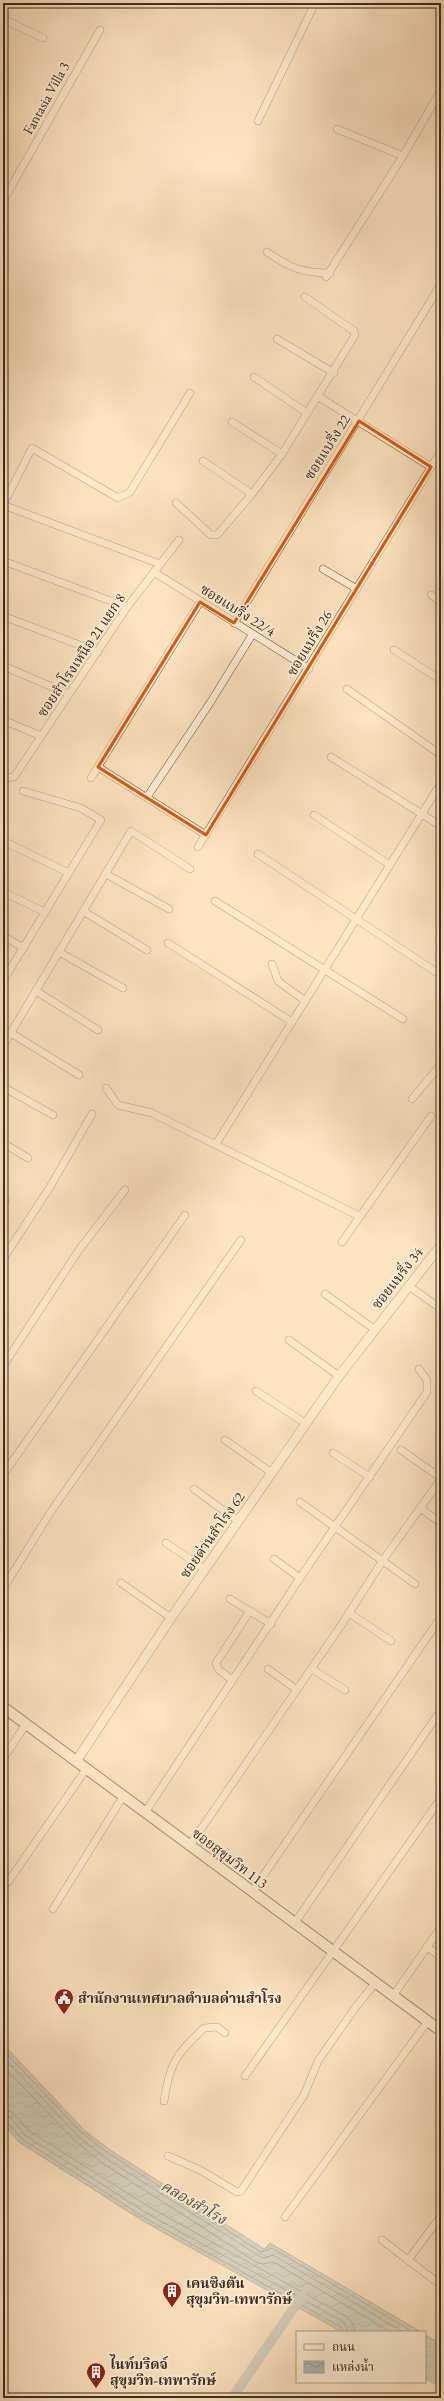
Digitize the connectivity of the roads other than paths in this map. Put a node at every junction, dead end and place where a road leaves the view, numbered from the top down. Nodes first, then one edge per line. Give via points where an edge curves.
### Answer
1 (315, 3) edge
2 (3, 18) edge
3 (100, 30) dead end
4 (42, 38) dead end
5 (441, 90) edge
6 (258, 121) dead end
7 (337, 129) dead end
8 (403, 156) junction
9 (3, 201) edge
10 (267, 252) dead end
11 (441, 284) edge
12 (305, 297) dead end
13 (277, 339) dead end
14 (334, 373) junction
15 (254, 377) dead end
16 (190, 393) dead end
17 (319, 397) junction
18 (307, 413) junction
19 (358, 420) junction
20 (232, 422) dead end
21 (441, 451) edge
22 (282, 454) junction
23 (203, 461) dead end
24 (431, 467) junction
25 (252, 494) junction
26 (176, 503) dead end
27 (3, 505) edge
28 (179, 540) dead end
29 (3, 561) edge
30 (160, 564) junction
31 (323, 569) dead end
32 (154, 572) junction
33 (357, 589) junction
34 (431, 596) dead end
35 (200, 602) junction
36 (441, 602) edge
37 (127, 607) junction
38 (3, 616) edge
39 (234, 623) junction
40 (252, 635) junction
41 (394, 650) dead end
42 (98, 652) junction
43 (3, 666) edge
44 (309, 669) junction
45 (441, 680) edge
46 (347, 688) dead end
47 (69, 694) junction
48 (3, 720) edge
49 (41, 736) junction
50 (441, 755) edge
51 (331, 757) dead end
52 (98, 767) junction
53 (3, 777) edge
54 (91, 778) dead end
55 (441, 783) edge
56 (23, 791) dead end
57 (147, 797) junction
58 (422, 813) junction
59 (314, 815) dead end
60 (441, 826) edge
61 (206, 835) junction
62 (3, 841) edge
63 (198, 847) dead end
64 (258, 854) dead end
65 (390, 865) junction
66 (190, 869) dead end
67 (69, 873) junction
68 (106, 874) junction
69 (3, 892) edge
70 (215, 901) dead end
71 (169, 909) dead end
72 (84, 911) junction
73 (45, 912) junction
74 (357, 919) junction
75 (3, 936) edge
76 (168, 944) dead end
77 (24, 948) junction
78 (146, 950) dead end
79 (59, 952) junction
80 (272, 964) dead end
81 (323, 970) junction
82 (436, 972) dead end
83 (3, 982) edge
84 (123, 988) dead end
85 (36, 991) junction
86 (304, 1000) junction
87 (403, 1019) dead end
88 (292, 1022) junction
89 (98, 1030) dead end
90 (10, 1033) junction
91 (3, 1046) edge
92 (441, 1064) edge
93 (79, 1075) dead end
94 (3, 1087) edge
95 (106, 1088) dead end
96 (412, 1099) dead end
97 (92, 1114) dead end
98 (53, 1115) dead end
99 (431, 1116) dead end
100 (3, 1143) edge
101 (216, 1144) junction
102 (28, 1158) dead end
103 (125, 1190) dead end
104 (185, 1215) dead end
105 (359, 1216) junction
106 (241, 1240) dead end
107 (342, 1242) dead end
108 (441, 1245) edge
109 (3, 1259) edge
110 (409, 1286) junction
111 (325, 1294) dead end
112 (441, 1309) edge
113 (374, 1329) junction
114 (289, 1340) dead end
115 (3, 1366) edge
116 (419, 1369) dead end
117 (339, 1376) junction
118 (256, 1391) dead end
119 (305, 1423) junction
120 (225, 1440) dead end
121 (401, 1450) dead end
122 (333, 1453) dead end
123 (272, 1473) junction
124 (3, 1475) edge
125 (370, 1477) junction
126 (441, 1478) edge
127 (194, 1489) dead end
128 (300, 1502) dead end
129 (420, 1508) junction
130 (238, 1521) junction
131 (441, 1523) edge
132 (336, 1527) junction
133 (166, 1543) dead end
134 (274, 1560) dead end
135 (383, 1560) junction
136 (205, 1569) junction
137 (300, 1578) junction
138 (121, 1583) dead end
139 (415, 1584) dead end
140 (3, 1589) edge
141 (230, 1599) dead end
142 (250, 1611) junction
143 (350, 1613) junction
144 (441, 1617) edge
145 (171, 1618) junction
146 (271, 1624) junction
147 (391, 1641) dead end
148 (268, 1669) dead end
149 (312, 1669) junction
150 (232, 1680) junction
151 (297, 1690) junction
152 (345, 1690) dead end
153 (3, 1706) edge
154 (441, 1710) edge
155 (26, 1724) junction
156 (3, 1759) edge
157 (77, 1760) junction
158 (87, 1768) junction
159 (124, 1795) junction
160 (441, 1798) edge
161 (146, 1811) junction
162 (190, 1845) junction
163 (8, 1882) dead end
164 (252, 1892) junction
165 (53, 1909) dead end
166 (294, 1924) junction
167 (441, 1927) edge
168 (427, 1947) junction
169 (333, 1950) junction
170 (441, 1957) edge
171 (376, 1982) junction
172 (393, 1996) junction
173 (428, 2021) junction
174 (441, 2031) edge
175 (225, 2034) dead end
176 (245, 2076) dead end
177 (164, 2100) dead end
178 (168, 2156) dead end
179 (441, 2216) edge
180 (284, 2217) dead end
181 (382, 2240) dead end
182 (408, 2260) junction
183 (441, 2285) edge

1 - 6 street
2 - 4 street
3 - 9 street, Fantasia Villa 3
5 - 8 street
7 - 8 street
8 - 10 street via 328,275 305,273 282,263
11 - 19 street, ซอยแบริ่ง 22
12 - 14 street via 354,331 354,340
13 - 14 street
14 - 17 street
15 - 18 street
16 - 27 street via 130,492 121,498 32,448
17 - 18 street
17 - 19 street
18 - 22 street
19 - 24 street
19 - 39 street, ซอยแบริ่ง 22
20 - 22 street
21 - 24 street, ซอยแบริ่ง 26
22 - 25 street
23 - 25 street
24 - 33 street, ซอยแบริ่ง 26
25 - 26 street via 220,532 213,536
27 - 30 street
28 - 30 street, ซอยสำโรงเหนือ 21 แยก 8
29 - 37 street
30 - 32 street, ซอยสำโรงเหนือ 21 แยก 8
31 - 33 street
32 - 35 street, ซอยแบริ่ง 22/4
32 - 37 street, ซอยสำโรงเหนือ 21 แยก 8
33 - 44 street, ซอยแบริ่ง 26
34 - 36 street
35 - 39 street, ซอยแบริ่ง 22/4
35 - 52 street
37 - 42 street, ซอยสำโรงเหนือ 21 แยก 8
38 - 42 street
39 - 40 street, ซอยแบริ่ง 22/4
40 - 44 street, ซอยแบริ่ง 22/4
40 - 57 street
41 - 45 street
42 - 47 street, ซอยสำโรงเหนือ 21 แยก 8
43 - 47 street
44 - 61 street, ซอยแบริ่ง 26
46 - 50 street
47 - 49 street, ซอยสำโรงเหนือ 21 แยก 8
48 - 49 street
49 - 53 street, ซอยสำโรงเหนือ 21 แยก 8 via 14,776
51 - 58 street
52 - 54 street
52 - 57 street
55 - 58 street
56 - 67 street via 81,808 101,820
57 - 61 street
58 - 60 street
58 - 65 street
59 - 65 street
61 - 63 street, ซอยแบริ่ง 26
62 - 67 street
64 - 74 street
65 - 74 street
66 - 68 street via 131,831
67 - 73 street
68 - 71 street
68 - 72 street
69 - 73 street
70 - 81 street
72 - 78 street
72 - 79 street
73 - 77 street
74 - 81 street
74 - 82 street
75 - 77 street
76 - 88 street
77 - 83 street
79 - 84 street
79 - 85 street
80 - 86 street via 278,981
81 - 86 street
81 - 87 street
85 - 89 street
85 - 90 street
86 - 88 street
88 - 101 street
90 - 91 street
90 - 93 street
92 - 96 street
94 - 98 street
95 - 101 street via 118,1105 152,1114
97 - 109 street via 50,1187
99 - 105 street
100 - 102 street
101 - 105 street
103 - 115 street via 79,1250
104 - 124 street
105 - 107 street
106 - 140 street via 50,1513
108 - 110 street, ซอยแบริ่ง 34
110 - 112 street
110 - 113 street, ซอยแบริ่ง 34
111 - 113 street
113 - 117 street, ซอยด่านสำโรง 62
114 - 117 street
116 - 125 street via 427,1380 427,1392
117 - 119 street, ซอยด่านสำโรง 62
118 - 119 street
119 - 123 street, ซอยด่านสำโรง 62
120 - 123 street
121 - 126 street
122 - 125 street
123 - 130 street, ซอยด่านสำโรง 62
125 - 132 street
126 - 129 street
127 - 130 street
128 - 132 street
129 - 131 street
129 - 135 street
130 - 136 street, ซอยด่านสำโรง 62
132 - 135 street
132 - 137 street
133 - 136 street
134 - 137 street
135 - 139 street
135 - 143 street
136 - 145 street, ซอยด่านสำโรง 62
137 - 146 street
138 - 145 street
141 - 142 street
142 - 146 street
142 - 150 street via 218,1656 216,1663 218,1669
143 - 147 street
143 - 149 street
144 - 164 street
145 - 157 street, ซอยด่านสำโรง 62
146 - 150 street
148 - 151 street
149 - 151 street
149 - 152 street
150 - 161 street
151 - 162 street
153 - 155 main road, ซอยสุขุมวิท 113
154 - 166 street
155 - 156 street
155 - 157 main road, ซอยสุขุมวิท 113
157 - 158 main road, ซอยสุขุมวิท 113
158 - 159 main road, ซอยสุขุมวิท 113
158 - 163 street
159 - 161 main road, ซอยสุขุมวิท 113
159 - 165 street
160 - 169 street
161 - 162 main road, ซอยสุขุมวิท 113
162 - 164 main road, ซอยสุขุมวิท 113
164 - 166 main road, ซอยสุขุมวิท 113
166 - 169 main road, ซอยสุขุมวิท 113
167 - 168 street
168 - 170 street
168 - 172 street
169 - 171 main road, ซอยสุขุมวิท 113
169 - 176 street
171 - 172 main road, ซอยสุขุมวิท 113
171 - 178 street via 318,2061 304,2095 241,2191 236,2192 200,2170
172 - 173 main road, ซอยสุขุมวิท 113
173 - 174 main road, ซอยสุขุมวิท 113
173 - 180 street
175 - 177 street via 217,2027 204,2028 178,2054 168,2073
179 - 182 street
181 - 182 street
182 - 183 street

